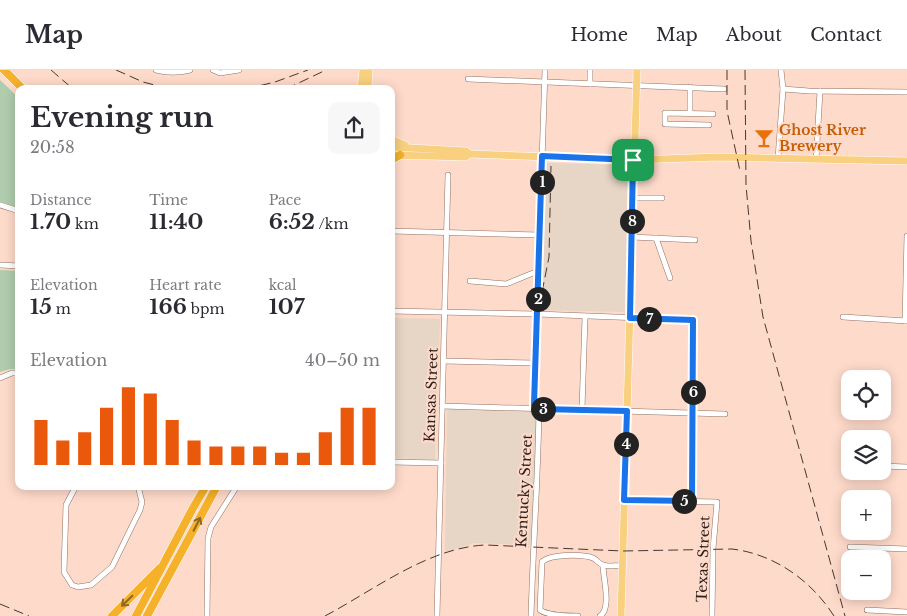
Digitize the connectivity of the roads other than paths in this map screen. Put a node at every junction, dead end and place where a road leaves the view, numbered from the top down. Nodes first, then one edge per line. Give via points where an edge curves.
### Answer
1 (4, 70) edge
2 (156, 70) edge
3 (172, 70) edge
4 (190, 70) edge
5 (213, 70) edge
6 (240, 70) edge
7 (363, 70) edge
8 (369, 70) edge
9 (545, 70) edge
10 (590, 70) edge
11 (637, 70) edge
12 (781, 70) edge
13 (0, 73) edge
14 (180, 73) junction
15 (468, 79) dead end
16 (545, 82) junction
17 (590, 84) junction
18 (20, 85) edge
19 (361, 85) edge
20 (368, 85) edge
21 (636, 85) junction
22 (15, 87) edge
23 (690, 87) junction
24 (724, 89) dead end
25 (783, 90) junction
26 (820, 91) junction
27 (907, 92) edge
28 (690, 113) junction
29 (713, 114) dead end
30 (709, 125) dead end
31 (395, 142) edge
32 (395, 147) edge
33 (412, 148) junction
34 (470, 154) junction
35 (395, 155) edge
36 (400, 155) junction
37 (542, 156) junction
38 (395, 158) edge
39 (778, 159) junction
40 (633, 160) junction
41 (816, 160) junction
42 (907, 161) edge
43 (448, 175) dead end
44 (633, 198) junction
45 (662, 198) dead end
46 (0, 205) edge
47 (15, 210) edge
48 (395, 231) edge
49 (446, 232) junction
50 (540, 234) junction
51 (907, 236) edge
52 (632, 237) junction
53 (656, 238) junction
54 (695, 240) dead end
55 (0, 265) edge
56 (15, 266) edge
57 (538, 272) junction
58 (670, 278) dead end
59 (470, 280) dead end
60 (395, 312) edge
61 (445, 313) junction
62 (537, 314) junction
63 (585, 317) junction
64 (843, 317) dead end
65 (630, 318) junction
66 (906, 321) edge
67 (444, 360) junction
68 (535, 363) junction
69 (15, 372) edge
70 (0, 378) edge
71 (442, 406) junction
72 (540, 409) junction
73 (582, 409) junction
74 (627, 411) junction
75 (693, 413) junction
76 (725, 414) dead end
77 (395, 462) edge
78 (441, 463) junction
79 (891, 466) edge
80 (907, 467) edge
81 (74, 490) edge
82 (139, 490) edge
83 (204, 490) edge
84 (215, 490) edge
85 (235, 490) edge
86 (624, 500) junction
87 (692, 501) junction
88 (850, 547) dead end
89 (907, 549) edge
90 (167, 560) junction
91 (603, 565) junction
92 (623, 566) junction
93 (867, 610) dead end
94 (907, 612) edge
95 (112, 616) edge
96 (136, 616) edge
97 (147, 616) edge
98 (207, 616) edge
99 (437, 616) edge
100 (531, 616) edge
101 (578, 616) edge
102 (600, 616) edge
103 (621, 616) edge
104 (712, 616) edge

1 - 18 highway
2 - 14 street
3 - 14 street
4 - 14 street
5 - 6 street via 220,73
7 - 19 main road
8 - 20 main road
9 - 16 street, Kentucky Street
10 - 17 street
11 - 21 main road
12 - 25 street
13 - 22 highway
15 - 16 street
16 - 17 street
16 - 37 street, Kentucky Street
17 - 21 street
21 - 23 street
21 - 40 main road
23 - 24 street
23 - 28 street
25 - 26 street
25 - 39 street
26 - 27 street
26 - 41 street
28 - 29 street
28 - 30 street via 665,113 665,124
31 - 33 main road
32 - 33 main road
33 - 34 main road
34 - 36 main road via 466,157
34 - 37 main road
35 - 36 main road
36 - 38 highway
37 - 40 main road
37 - 50 street, Kentucky Street
39 - 40 main road
39 - 41 main road
40 - 44 main road
41 - 42 main road
43 - 49 street, Kansas Street
44 - 45 street
44 - 52 main road
46 - 47 street
48 - 49 street
49 - 50 street
49 - 61 street, Kansas Street
50 - 57 street, Kentucky Street
51 - 66 street
52 - 53 street
52 - 65 main road
53 - 54 street
53 - 58 street
55 - 56 street
57 - 59 street via 508,284
57 - 62 street, Kentucky Street
60 - 61 street
61 - 62 street
61 - 67 street, Kansas Street
62 - 63 street
62 - 68 street, Kentucky Street
63 - 65 street
63 - 73 street
64 - 66 street
65 - 74 main road
65 - 75 street, Texas Street via 693,320
67 - 68 street
67 - 71 street, Kansas Street
68 - 72 street, Kentucky Street via 534,405
69 - 70 street
71 - 72 street
71 - 78 street, Kansas Street
72 - 73 street
72 - 100 street, Kentucky Street
73 - 74 street
74 - 75 street
74 - 86 main road
75 - 76 street
75 - 87 street, Texas Street
77 - 78 street
78 - 99 street, Kansas Street
79 - 80 street
81 - 82 street via 66,505 64,572 72,585 78,587 91,585 112,567 140,510
83 - 90 highway
97 -> 84 highway
85 - 98 street via 208,538
86 - 87 street
86 - 92 main road
87 - 104 street, Texas Street via 717,502
88 - 89 street
90 -> 95 highway
90 - 96 highway
91 - 92 street
91 - 101 street via 584,556 554,556 542,562 540,610 549,615
91 - 102 street via 606,609
92 - 103 main road
93 - 94 street

